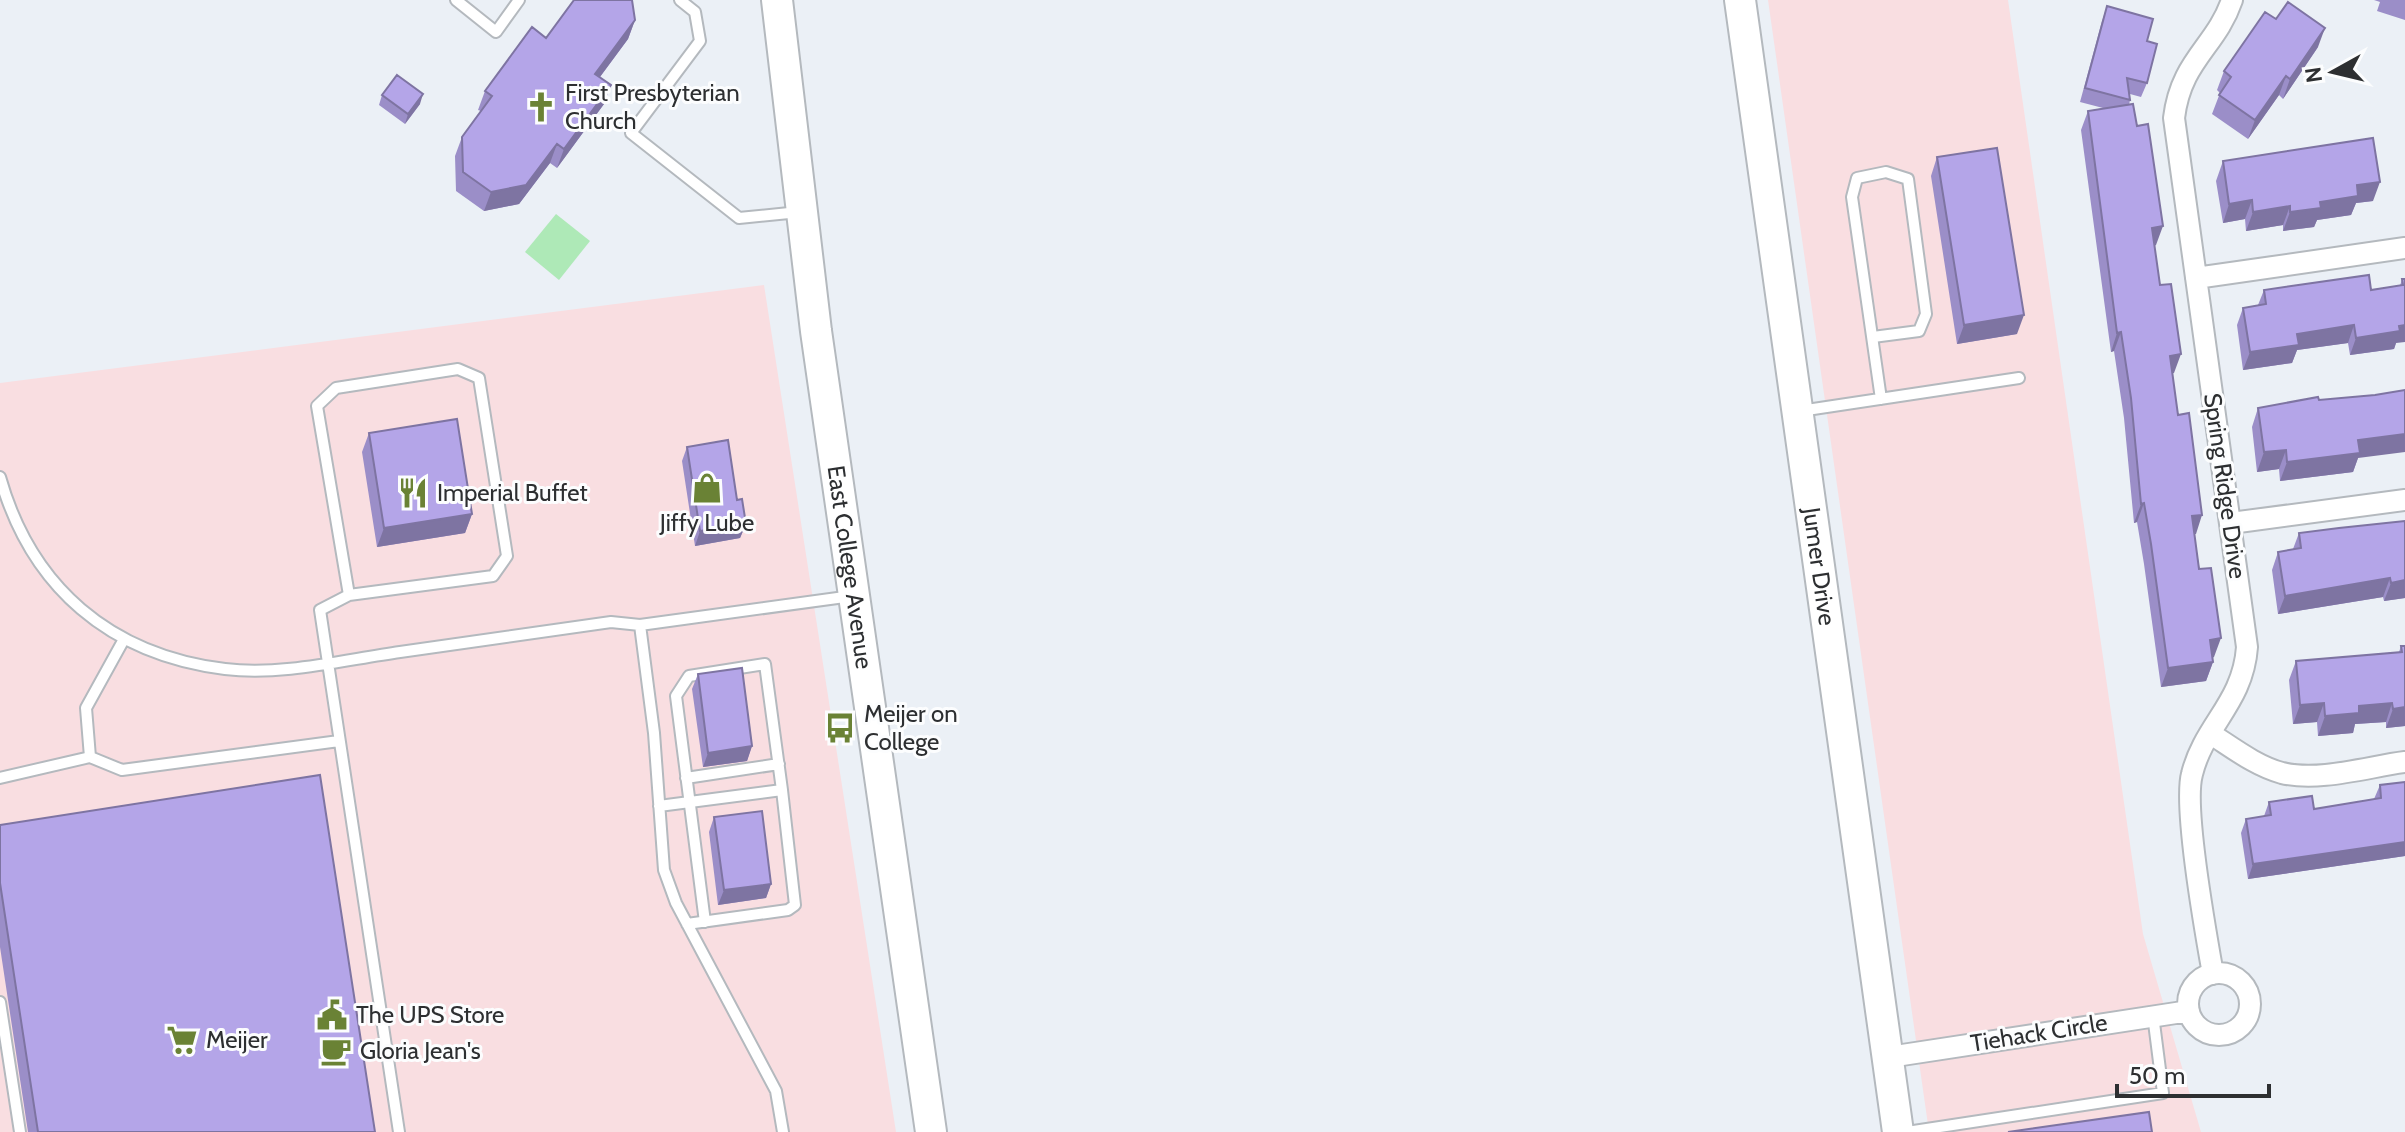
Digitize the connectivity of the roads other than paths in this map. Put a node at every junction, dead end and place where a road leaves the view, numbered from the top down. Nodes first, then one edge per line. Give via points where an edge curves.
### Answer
1 (456, 0) edge
2 (519, 0) edge
3 (680, 0) edge
4 (777, 0) edge
5 (1740, 0) edge
6 (2232, 0) edge
7 (803, 212) junction
8 (2405, 248) edge
9 (2196, 278) junction
10 (1873, 337) junction
11 (2019, 378) dead end
12 (1881, 399) junction
13 (1798, 411) junction
14 (0, 477) edge
15 (2405, 500) edge
16 (2231, 523) junction
17 (349, 595) junction
18 (853, 596) junction
19 (640, 625) junction
20 (123, 641) junction
21 (326, 663) junction
22 (2211, 734) junction
23 (339, 741) junction
24 (90, 757) junction
25 (2405, 762) edge
26 (779, 764) junction
27 (0, 778) edge
28 (686, 778) junction
29 (782, 790) junction
30 (689, 802) junction
31 (659, 806) junction
32 (705, 922) junction
33 (687, 924) junction
34 (2213, 974) junction
35 (0, 1002) edge
36 (2189, 1011) junction
37 (2153, 1015) junction
38 (1889, 1057) junction
39 (20, 1132) edge
40 (399, 1132) edge
41 (783, 1132) edge
42 (931, 1132) edge
43 (1898, 1132) edge
44 (1907, 1132) edge

1 - 2 lane via 496,32
3 - 7 lane via 695,12 700,41 631,133 739,218
4 - 7 main road, East College Avenue
5 - 13 main road, Jumer Drive
6 - 9 street, Spring Ridge Drive via 2185,75 2174,118
7 - 18 main road, East College Avenue
8 - 9 street
9 - 16 street, Spring Ridge Drive
10 - 10 lane via 1852,197 1857,178 1886,172 1908,179 1926,314 1919,331
10 - 12 lane
11 - 12 lane
12 - 13 lane
13 - 38 main road, Jumer Drive
14 - 20 lane via 10,512 41,569
15 - 16 street
16 - 22 street, Spring Ridge Drive via 2246,668 2239,690
17 - 17 lane via 317,406 336,388 458,369 479,378 507,556 493,576
17 - 21 lane via 320,610
18 - 19 lane
18 - 42 main road, East College Avenue
19 - 21 lane via 611,622
19 - 31 lane
20 - 21 lane via 226,669
20 - 24 lane via 86,708
21 - 23 lane
22 - 25 street via 2283,773
22 - 34 street, Spring Ridge Drive via 2199,752 2189,796
23 - 24 lane via 122,770
23 - 40 lane
24 - 27 lane
26 - 28 lane
26 - 28 lane via 765,664 689,676 676,696
26 - 29 lane
28 - 30 lane
29 - 30 lane
29 - 32 lane via 795,905
30 - 31 lane
30 - 32 lane
31 - 33 lane via 664,870
32 - 33 lane
33 - 41 lane via 776,1091
34 - 36 street via 2191,992
34 - 36 street via 2224,973 2242,983 2250,1002 2246,1021 2219,1036 2200,1028
35 - 39 lane
36 - 37 street, Tiehack Circle
37 - 38 street, Tiehack Circle
37 - 44 lane via 2163,1093
38 - 43 main road, Jumer Drive

